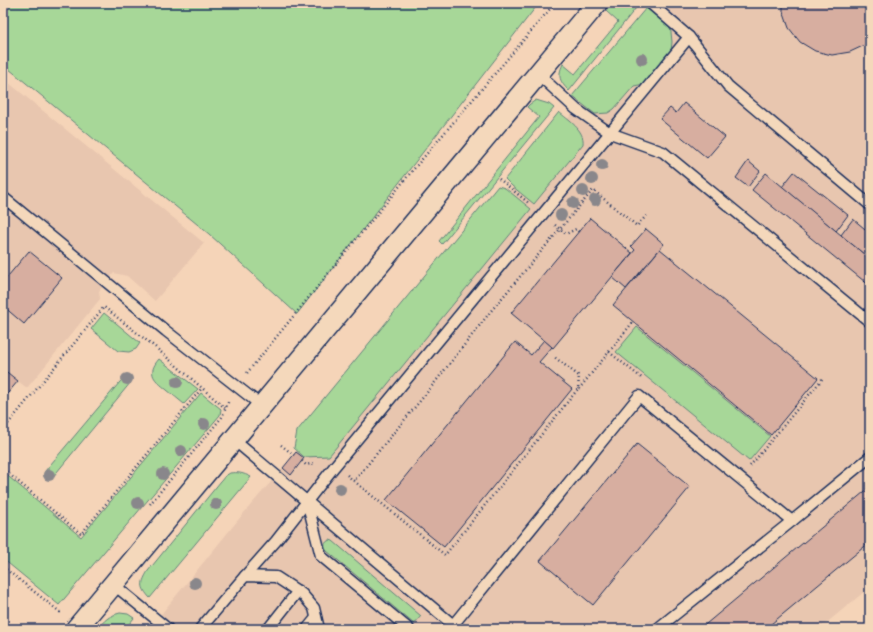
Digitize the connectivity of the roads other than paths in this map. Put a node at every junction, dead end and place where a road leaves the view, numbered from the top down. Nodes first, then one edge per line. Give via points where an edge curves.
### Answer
1 (597, 3) edge
2 (650, 3) edge
3 (689, 37) junction
4 (538, 74) junction
5 (610, 133) junction
6 (3, 197) edge
7 (870, 205) edge
8 (870, 322) edge
9 (262, 406) junction
10 (234, 440) junction
11 (870, 457) edge
12 (307, 501) junction
13 (792, 522) junction
14 (245, 576) junction
15 (113, 584) junction
16 (298, 591) junction
17 (316, 618) junction
18 (455, 627) edge
19 (76, 629) edge
20 (168, 629) edge
21 (200, 629) edge
22 (268, 629) edge
23 (307, 629) edge
24 (319, 629) edge
25 (410, 629) edge
26 (657, 629) edge

1 - 4 street
2 - 3 lane
3 - 5 lane
3 - 7 lane via 728,86
4 - 5 lane via 576,109
4 - 9 street
5 - 8 lane via 663,152
5 - 12 lane
6 - 9 lane
9 - 10 street
10 - 12 lane
10 - 15 street
11 - 13 lane
12 - 14 lane
12 - 18 lane
12 - 25 lane via 321,556
13 - 18 lane via 639,396
13 - 26 lane
14 - 16 lane via 276,577
14 - 21 lane
15 - 19 street
15 - 20 lane
16 - 17 lane via 314,608
16 - 22 lane
17 - 23 lane
17 - 24 lane

